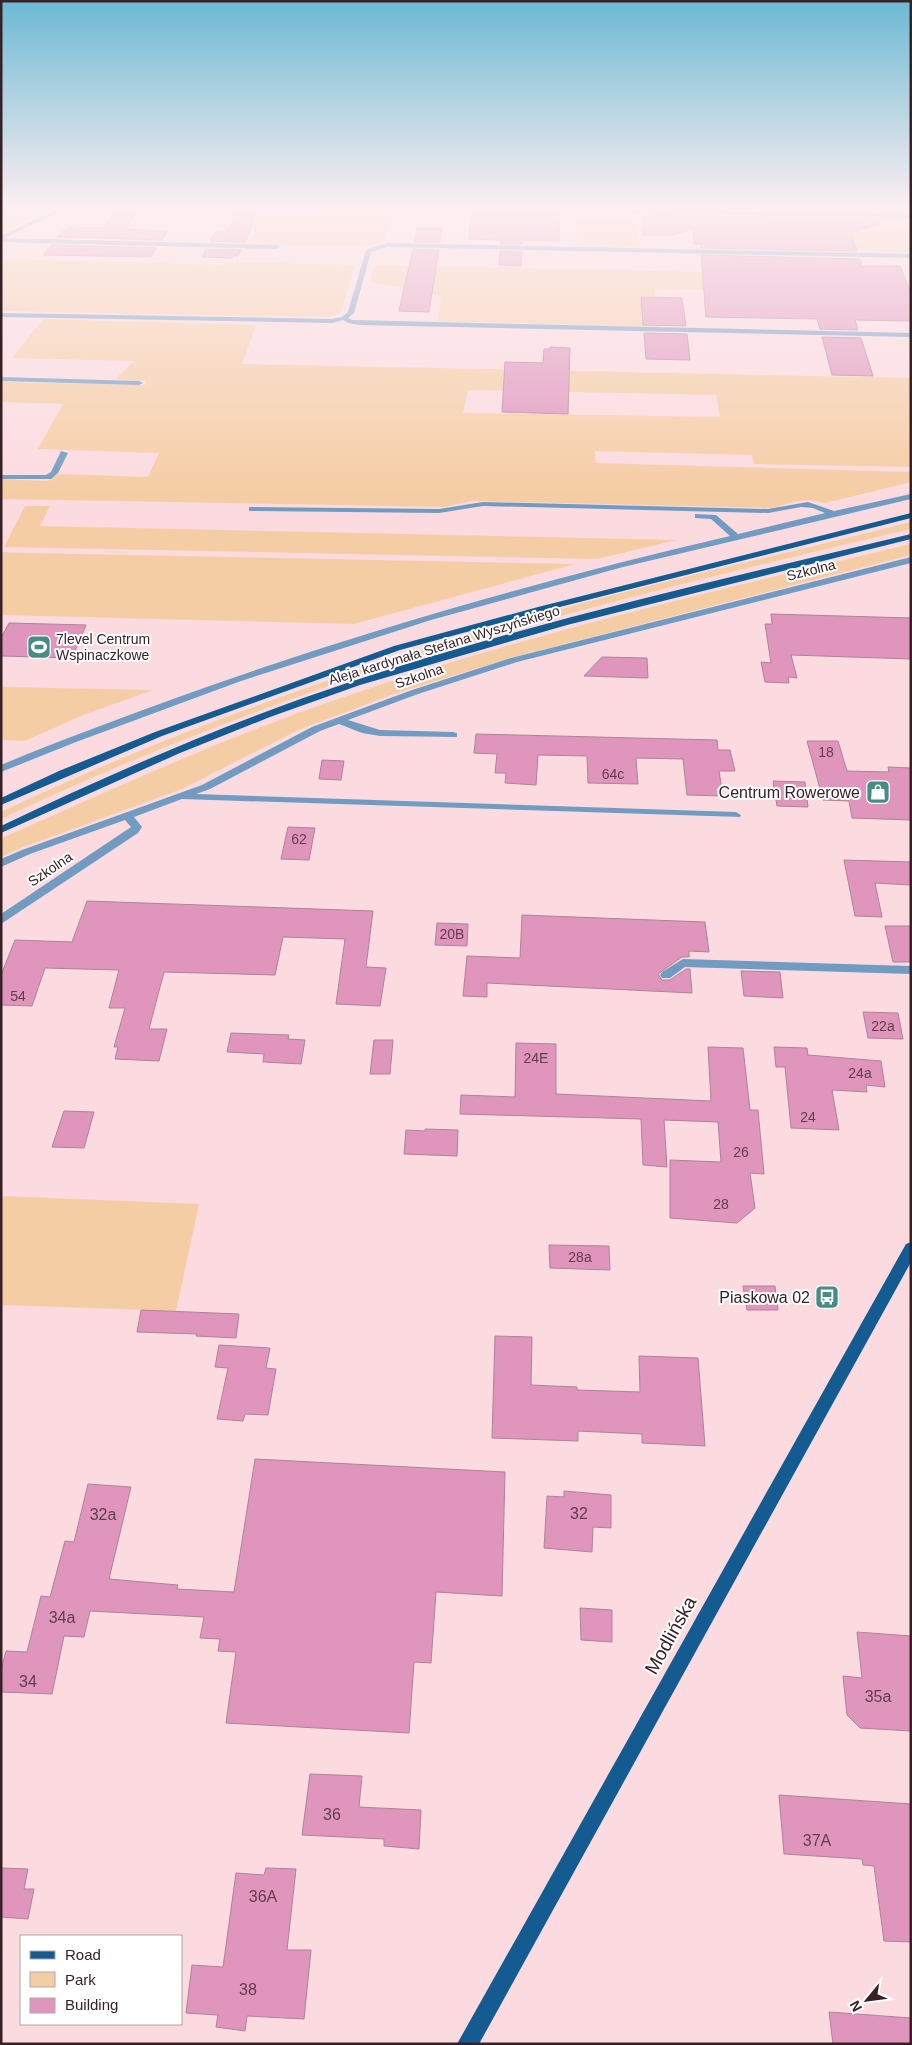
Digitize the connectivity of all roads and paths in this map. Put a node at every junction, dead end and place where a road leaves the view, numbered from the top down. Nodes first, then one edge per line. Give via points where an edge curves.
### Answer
1 (354, 302) edge
2 (1, 315) edge
3 (344, 318) junction
4 (911, 335) edge
5 (1, 380) edge
6 (139, 383) dead end
7 (64, 453) dead end
8 (1, 477) edge
9 (911, 496) edge
10 (252, 509) dead end
11 (549, 512) dead end
12 (833, 514) junction
13 (911, 516) edge
14 (911, 536) edge
15 (736, 537) junction
16 (911, 560) edge
17 (339, 720) junction
18 (453, 735) dead end
19 (1, 769) edge
20 (178, 797) junction
21 (1, 802) edge
22 (736, 815) dead end
23 (126, 816) junction
24 (1, 830) edge
25 (1, 864) edge
26 (1, 920) edge
27 (911, 970) edge
28 (666, 975) dead end
29 (911, 1248) edge
30 (467, 2044) edge

1 - 3 street via 351,313
2 - 3 street via 322,322
3 - 4 street via 360,323
5 - 6 street
7 - 8 street via 54,473 48,477
9 - 12 street
10 - 12 street via 439,511 483,504 768,511 804,503 814,504
11 - 15 street via 713,517
12 - 15 street
13 - 21 main road, Aleja kardynała Stefana Wyszyńskiego via 415,643 200,718 112,752
14 - 24 main road, Aleja kardynała Stefana Wyszyńskiego via 527,633 364,681 221,733 87,789
15 - 19 street via 412,622 206,689
16 - 17 street, Szkolna via 514,660
17 - 18 street via 351,727 375,733
17 - 20 street, Szkolna via 281,746 206,787
20 - 22 street
20 - 23 street, Szkolna
23 - 25 street
23 - 26 street, Szkolna via 137,827 134,831
27 - 28 street via 683,963
29 - 30 main road, Modlińska

